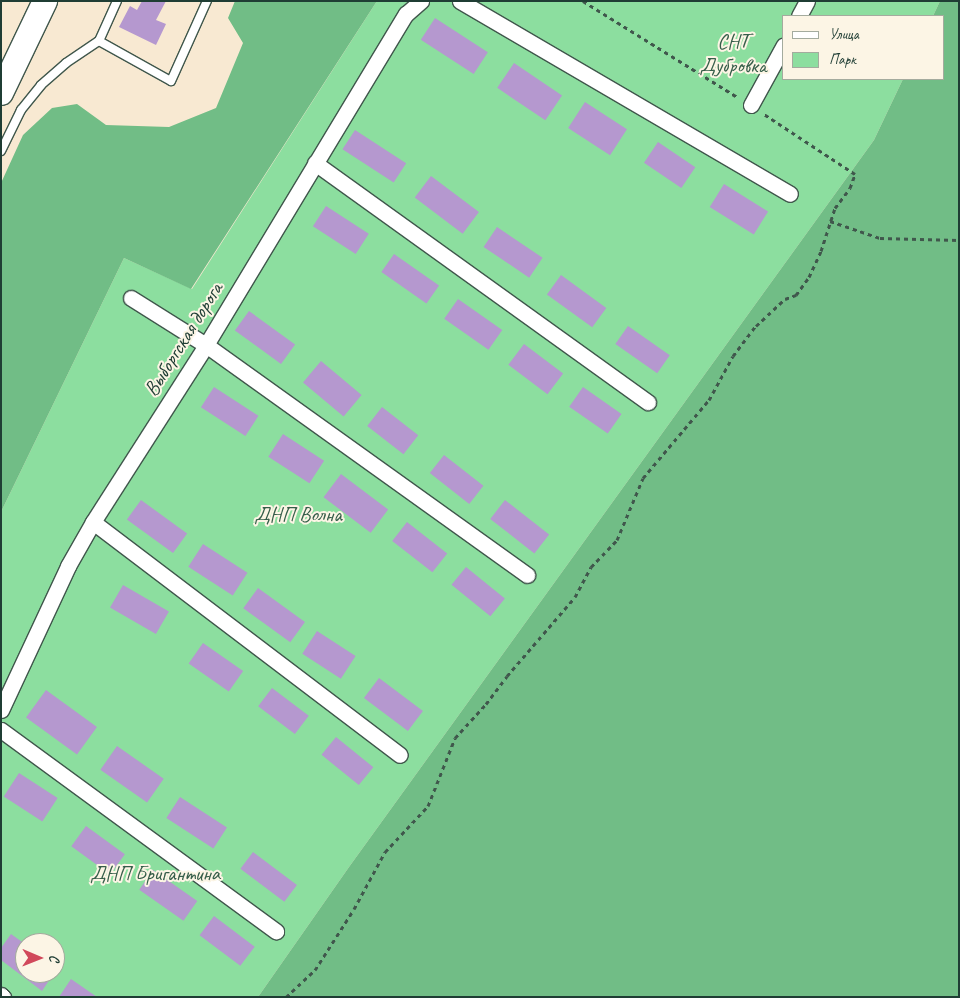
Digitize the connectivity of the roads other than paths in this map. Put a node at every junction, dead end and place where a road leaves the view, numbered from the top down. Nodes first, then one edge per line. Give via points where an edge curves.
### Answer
1 (45, 1) edge
2 (118, 1) edge
3 (207, 1) edge
4 (421, 1) edge
5 (807, 1) edge
6 (464, 2) edge
7 (800, 15) edge
8 (99, 41) junction
9 (782, 49) edge
10 (1, 93) edge
11 (751, 105) road end
12 (1, 151) edge
13 (316, 163) junction
14 (790, 194) dead end
15 (131, 298) dead end
16 (206, 345) junction
17 (648, 402) dead end
18 (92, 522) junction
19 (528, 575) dead end
20 (1, 710) edge
21 (1, 730) edge
22 (400, 755) dead end
23 (276, 931) dead end

1 - 10 main road
2 - 8 lane
3 - 8 lane via 171,80
4 - 13 street, Выборгская дорога via 406,14
5 - 7 street
6 - 14 street
8 - 12 lane via 41,85 21,110
9 - 11 street
13 - 16 street, Выборгская дорога
13 - 17 street
15 - 16 street
16 - 18 street, Выборгская дорога
16 - 19 street
18 - 20 street, Выборгская дорога
18 - 22 street
21 - 23 street

